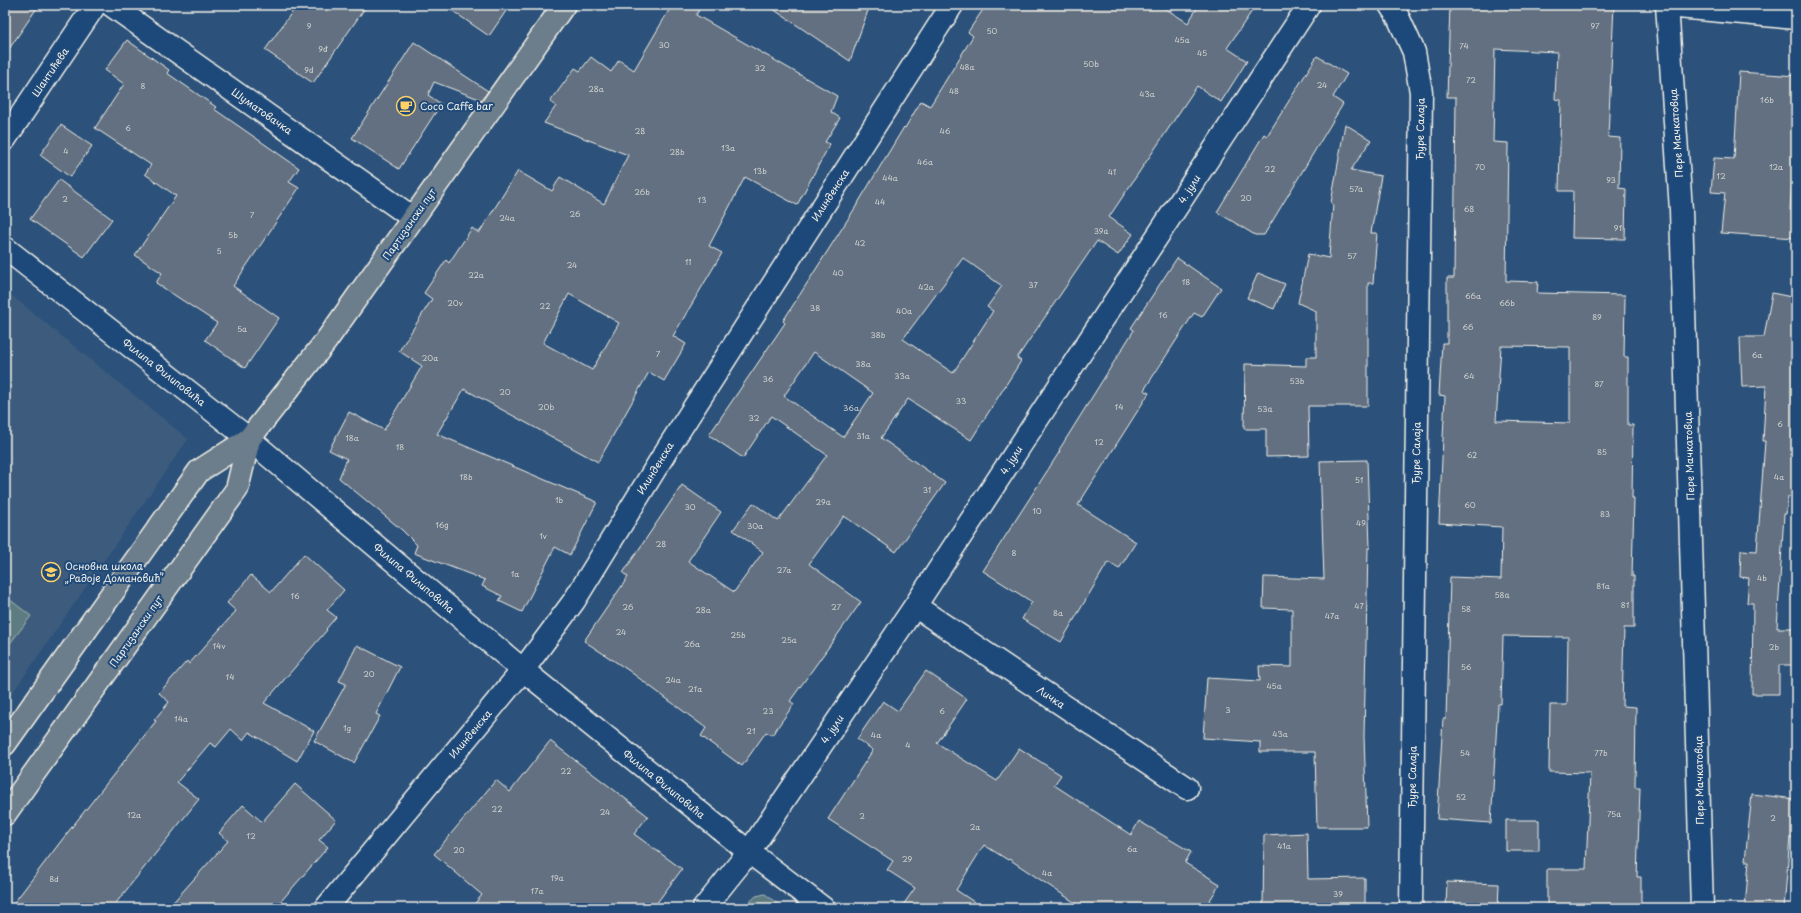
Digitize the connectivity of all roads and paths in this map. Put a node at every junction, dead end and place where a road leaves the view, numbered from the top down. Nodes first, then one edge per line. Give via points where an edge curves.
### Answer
1 (95, 5) edge
2 (112, 5) edge
3 (564, 5) edge
4 (952, 5) edge
5 (1310, 5) edge
6 (1390, 5) edge
7 (1667, 6) edge
8 (1796, 18) edge
9 (5, 140) edge
10 (413, 218) junction
11 (5, 248) edge
12 (249, 439) junction
13 (915, 606) junction
14 (523, 670) junction
15 (5, 744) edge
16 (1187, 788) dead end
17 (5, 814) edge
18 (749, 852) junction
19 (326, 908) edge
20 (704, 908) edge
21 (823, 908) edge
22 (1411, 908) edge
23 (1702, 908) edge

1 - 9 street, Шантићева
2 - 10 street, Шуматовачка
3 - 10 main road, Партизански пут
4 - 14 street, Илинденска via 672,442 574,601
5 - 13 street, 4. јули
6 - 22 street, Ђуре Салаја via 1414,52 1421,92
7 - 8 street
7 - 23 street, Пере Мачкатовца via 1681,210
10 - 12 main road, Партизански пут via 326,341
11 - 12 street, Филипа Филиповића
12 - 14 street, Филипа Филиповића
12 - 15 main road, Партизански пут via 199,471
12 - 17 main road, Партизански пут via 237,490
13 - 16 street, Личка
13 - 18 street, 4. јули
14 - 18 street, Филипа Филиповића
14 - 19 street, Илинденска
18 - 20 street, 4. јули
18 - 21 street, Филипа Филиповића

